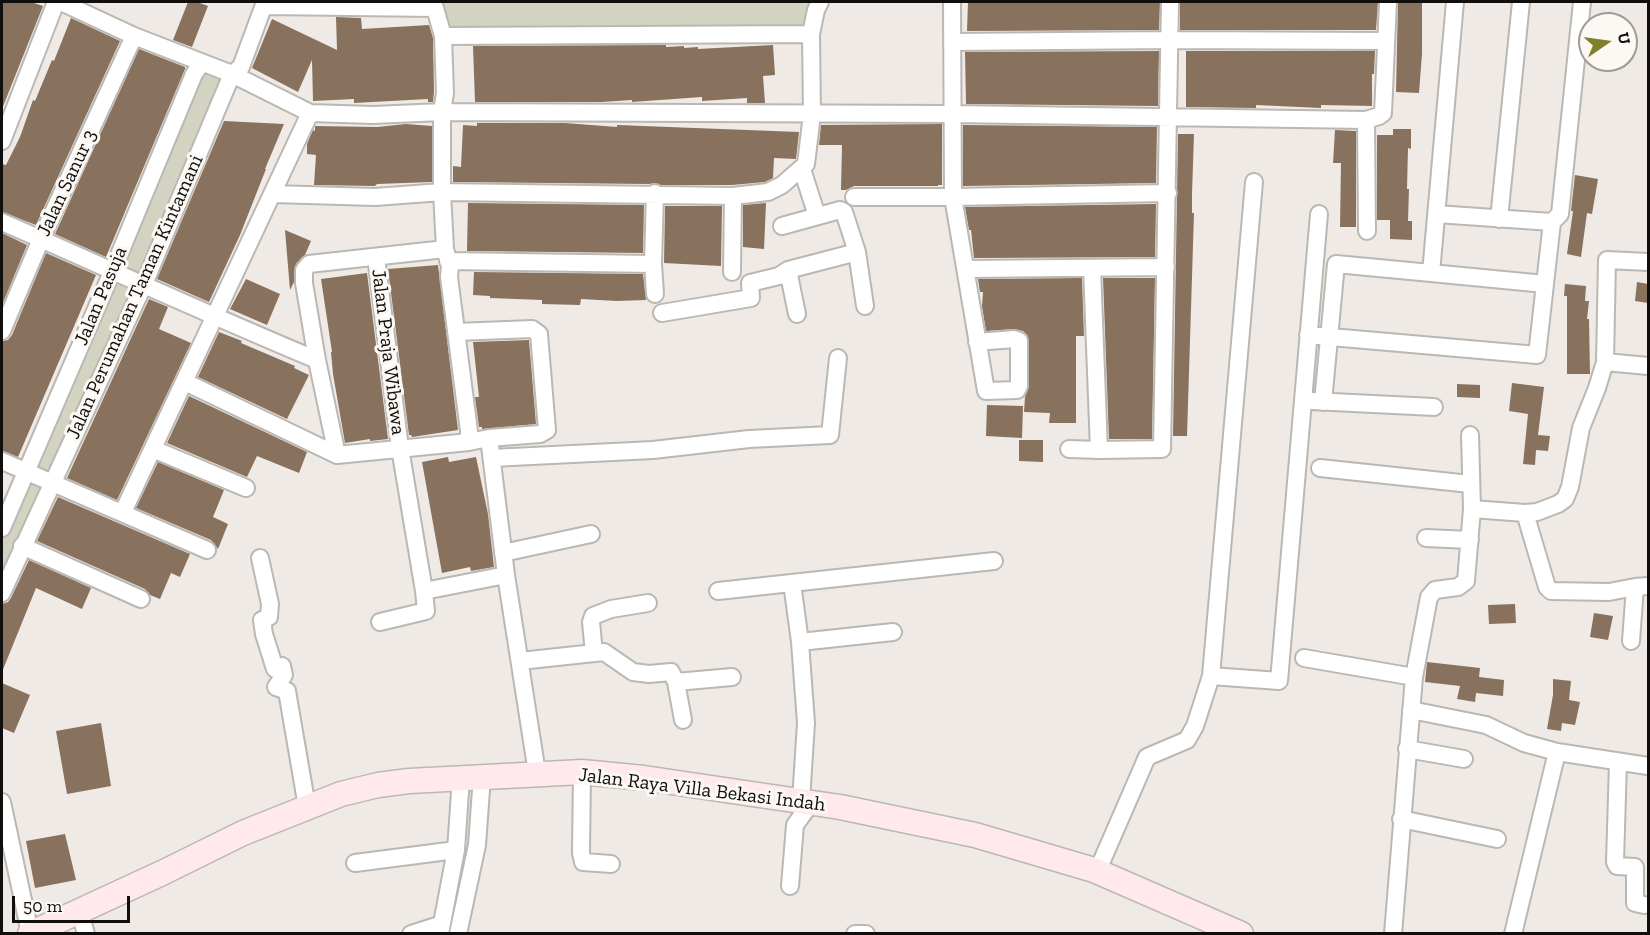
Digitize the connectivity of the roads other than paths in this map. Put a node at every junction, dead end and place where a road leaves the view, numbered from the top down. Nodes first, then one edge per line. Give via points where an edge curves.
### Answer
1 (56, 2) edge
2 (61, 2) edge
3 (820, 2) edge
4 (952, 2) edge
5 (1170, 2) edge
6 (1388, 2) edge
7 (1455, 2) edge
8 (1521, 2) edge
9 (1582, 2) edge
10 (265, 4) edge
11 (811, 34) junction
12 (134, 36) junction
13 (442, 36) junction
14 (1170, 40) junction
15 (1386, 41) junction
16 (952, 42) junction
17 (201, 64) junction
18 (232, 74) junction
19 (310, 112) junction
20 (442, 112) junction
21 (812, 114) junction
22 (951, 114) junction
23 (1168, 118) junction
24 (1365, 120) junction
25 (2, 141) edge
26 (802, 169) junction
27 (1254, 182) dead end
28 (442, 192) junction
29 (655, 193) junction
30 (1168, 193) junction
31 (272, 194) junction
32 (733, 196) junction
33 (854, 197) dead end
34 (953, 197) junction
35 (1319, 214) dead end
36 (1436, 214) junction
37 (818, 216) junction
38 (1499, 219) junction
39 (2, 222) edge
40 (1552, 222) junction
41 (782, 226) dead end
42 (1367, 231) dead end
43 (40, 239) junction
44 (857, 252) junction
45 (447, 255) junction
46 (376, 257) junction
47 (1648, 262) edge
48 (653, 264) junction
49 (1166, 267) junction
50 (1092, 268) junction
51 (966, 269) junction
52 (788, 270) junction
53 (112, 272) junction
54 (732, 272) dead end
55 (1431, 273) junction
56 (144, 284) junction
57 (1545, 284) junction
58 (655, 294) dead end
59 (866, 306) dead end
60 (662, 313) dead end
61 (797, 314) dead end
62 (214, 317) junction
63 (2, 331) edge
64 (456, 332) junction
65 (1308, 335) junction
66 (1329, 338) junction
67 (977, 342) dead end
68 (838, 358) dead end
69 (317, 360) junction
70 (1605, 362) junction
71 (1648, 366) edge
72 (185, 382) junction
73 (1303, 401) junction
74 (1323, 402) junction
75 (1434, 407) dead end
76 (1470, 435) dead end
77 (489, 438) junction
78 (469, 442) junction
79 (400, 448) junction
80 (1068, 448) dead end
81 (153, 449) junction
82 (1099, 450) junction
83 (337, 455) junction
84 (492, 458) junction
85 (2, 461) edge
86 (1320, 468) dead end
87 (26, 472) junction
88 (52, 482) junction
89 (1470, 484) junction
90 (246, 488) dead end
91 (1472, 509) junction
92 (123, 512) junction
93 (1525, 513) junction
94 (2, 528) edge
95 (591, 534) dead end
96 (1426, 538) dead end
97 (1470, 540) junction
98 (22, 546) junction
99 (207, 550) dead end
100 (503, 553) junction
101 (261, 558) dead end
102 (994, 561) dead end
103 (506, 575) junction
104 (792, 583) junction
105 (1642, 586) edge
106 (424, 591) junction
107 (718, 591) dead end
108 (2, 593) edge
109 (141, 599) dead end
110 (648, 603) dead end
111 (380, 622) dead end
112 (893, 632) dead end
113 (1631, 641) dead end
114 (800, 642) junction
115 (594, 653) junction
116 (1304, 658) dead end
117 (520, 661) junction
118 (1211, 675) junction
119 (732, 677) dead end
120 (1414, 677) junction
121 (676, 682) junction
122 (1411, 710) junction
123 (683, 720) dead end
124 (1407, 749) junction
125 (1557, 752) junction
126 (1464, 759) dead end
127 (1618, 762) junction
128 (1648, 766) edge
129 (582, 772) junction
130 (537, 774) junction
131 (471, 777) junction
132 (2, 802) edge
133 (806, 802) junction
134 (307, 807) junction
135 (1401, 819) junction
136 (1497, 839) dead end
137 (456, 850) junction
138 (355, 863) dead end
139 (611, 864) dead end
140 (1097, 872) junction
141 (790, 886) dead end
142 (1644, 905) dead end
143 (79, 909) junction
144 (441, 929) edge
145 (30, 933) edge
146 (86, 933) edge
147 (411, 933) edge
148 (458, 933) edge
149 (855, 933) edge
150 (866, 933) edge
151 (1241, 933) edge
152 (1393, 933) edge
153 (1513, 933) edge

1 - 25 street
2 - 12 street
3 - 11 street
4 - 16 street
5 - 14 street
6 - 15 street
7 - 36 street
8 - 38 street
9 - 40 street via 1560,214
10 - 13 street via 435,8
10 - 18 street, Jalan Perumahan Taman Kintamani via 241,67
11 - 13 street
11 - 21 street
12 - 17 street
12 - 43 street, Jalan Sanur 3
13 - 20 street
14 - 15 street
14 - 16 street
14 - 23 street
15 - 24 street via 1383,113
16 - 22 street
17 - 18 street
17 - 53 street, Jalan Pasuja
18 - 19 street
18 - 56 street, Jalan Perumahan Taman Kintamani
19 - 20 street
19 - 31 street
20 - 21 street
20 - 28 street
21 - 22 street
21 - 26 street via 807,162
22 - 23 street
22 - 34 street
23 - 24 street
23 - 30 street
24 - 42 street
26 - 32 street via 768,192
26 - 37 street
27 - 118 street
28 - 29 street
28 - 31 street via 375,197
28 - 45 street
29 - 32 street
29 - 48 street
30 - 34 street
30 - 49 street
31 - 62 street
32 - 54 street
33 - 34 street
34 - 51 street
35 - 65 street
36 - 38 street
36 - 55 street
37 - 41 street
37 - 44 street via 844,212
38 - 40 street
39 - 43 street
40 - 57 street
43 - 53 street
43 - 63 street, Jalan Sanur 3
44 - 52 street
44 - 59 street
45 - 46 street
45 - 48 street
45 - 64 street
46 - 69 street via 309,264 304,270
46 - 79 street, Jalan Praja Wibawa
47 - 70 street via 1607,260
48 - 58 street
49 - 50 street
49 - 82 street via 1162,449
50 - 51 street
50 - 82 street
51 - 67 street
52 - 60 street via 750,283 751,298
52 - 61 street
53 - 56 street
53 - 87 street, Jalan Pasuja
55 - 57 street
55 - 66 street via 1336,264
56 - 62 street
56 - 88 street, Jalan Perumahan Taman Kintamani
57 - 66 street via 1536,355
62 - 69 street
62 - 72 street
64 - 77 street via 532,329 539,334 547,430 540,434
64 - 78 street
65 - 66 street
65 - 73 street
66 - 74 street
68 - 84 street via 830,435
69 - 83 street
70 - 71 street
70 - 93 street via 1581,428 1565,499 1547,509
72 - 81 street
72 - 83 street
73 - 74 street
73 - 118 street via 1279,681
74 - 75 street
76 - 89 street
77 - 78 street
77 - 84 street
78 - 79 street
79 - 83 street
79 - 106 street, Jalan Praja Wibawa
80 - 82 street
81 - 90 street
81 - 92 street
84 - 100 street
85 - 87 street
86 - 89 street
87 - 88 street
87 - 94 street, Jalan Pasuja
88 - 92 street
88 - 98 street, Jalan Perumahan Taman Kintamani
89 - 91 street
91 - 93 street
91 - 97 street
92 - 99 street
93 - 105 street via 1551,591 1610,592
95 - 100 street
96 - 97 street
97 - 120 street via 1466,581 1430,594
98 - 108 street, Jalan Perumahan Taman Kintamani
98 - 109 street
100 - 103 street
101 - 134 street via 270,604 269,617 262,620 264,634 275,669 282,666 284,675 276,687 287,691
102 - 104 street
103 - 106 street
103 - 117 street
104 - 107 street
104 - 114 street
105 - 113 street
106 - 111 street via 426,611
110 - 115 street via 593,616
112 - 114 street
114 - 133 street
115 - 117 street
115 - 121 street via 604,652 639,674 671,672
116 - 120 street
117 - 130 street
118 - 140 street via 1187,740 1147,757
119 - 121 street
120 - 122 street
121 - 123 street
122 - 124 street
122 - 125 street via 1486,725 1524,743
124 - 126 street
124 - 135 street
125 - 127 street
125 - 153 street
127 - 128 street
127 - 142 street via 1615,862 1617,866 1634,866 1635,903
129 - 130 main road, Jalan Raya Villa Bekasi Indah
129 - 133 main road, Jalan Raya Villa Bekasi Indah
129 - 139 street via 583,862
130 - 131 main road, Jalan Raya Villa Bekasi Indah
131 - 134 main road, Jalan Raya Villa Bekasi Indah via 378,785
131 - 137 street
131 - 148 street via 477,845
132 - 145 street
133 - 140 main road, Jalan Raya Villa Bekasi Indah via 975,835
133 - 141 street via 795,825
134 - 143 main road, Jalan Raya Villa Bekasi Indah
135 - 136 street
135 - 152 street
137 - 138 street
137 - 144 street
140 - 151 main road, Jalan Raya Villa Bekasi Indah
143 - 145 main road, Jalan Raya Villa Bekasi Indah
143 - 146 street
144 - 147 street
149 - 150 street

